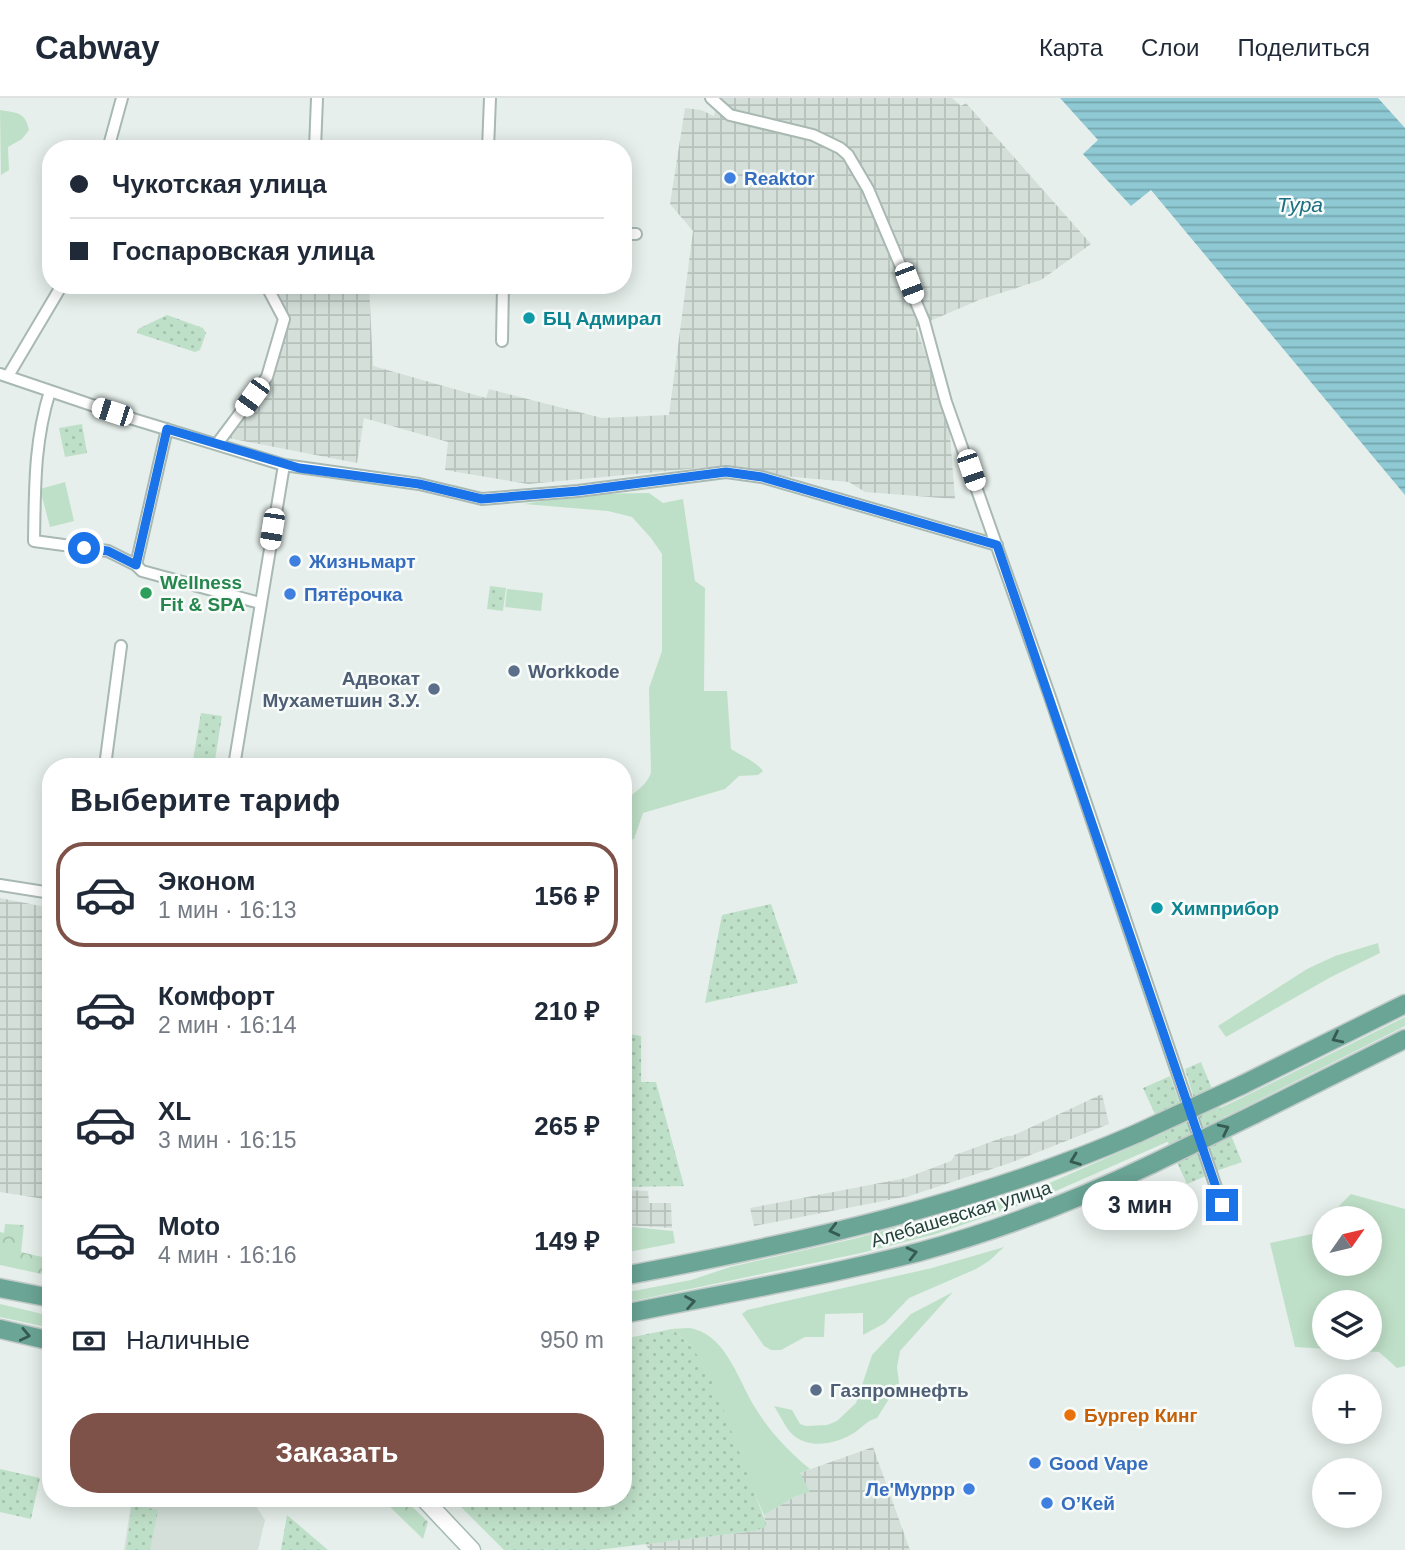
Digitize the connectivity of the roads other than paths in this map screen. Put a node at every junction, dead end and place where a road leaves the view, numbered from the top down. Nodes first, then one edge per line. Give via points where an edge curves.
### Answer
1 (122, 98) edge
2 (317, 98) edge
3 (490, 98) edge
4 (712, 100) edge
5 (110, 140) edge
6 (315, 140) edge
7 (488, 140) edge
8 (632, 234) edge
9 (636, 234) dead end
10 (56, 294) edge
11 (271, 294) edge
12 (503, 294) edge
13 (502, 341) dead end
14 (4, 375) edge
15 (50, 391) junction
16 (167, 429) junction
17 (216, 444) junction
18 (284, 465) junction
19 (997, 545) junction
20 (136, 565) junction
21 (260, 603) junction
22 (121, 646) dead end
23 (106, 758) edge
24 (235, 758) edge
25 (0, 885) edge
26 (42, 892) edge
27 (1401, 1006) edge
28 (1405, 1039) edge
29 (1222, 1205) dead end
30 (669, 1267) junction
31 (632, 1274) edge
32 (632, 1286) edge
33 (0, 1288) edge
34 (42, 1296) edge
35 (632, 1309) edge
36 (644, 1310) junction
37 (632, 1312) edge
38 (0, 1329) edge
39 (42, 1339) edge
40 (431, 1507) edge
41 (472, 1550) edge

1 - 5 street
2 - 6 street
3 - 7 street
4 - 19 street via 730,115 827,141 840,148 859,172 923,320 946,402
8 - 9 street
10 - 14 street
11 - 17 street via 284,319 267,377
12 - 13 street
14 - 15 street
15 - 16 street
15 - 20 street via 36,451 34,541 108,551
16 - 17 street
16 - 20 street
17 - 18 street
18 - 19 street via 419,484 482,499 726,472 762,477
18 - 21 street
19 - 29 street
20 - 21 street via 142,571
21 - 24 street
22 - 23 street
25 - 26 street
27 -> 30 main road, Алебашевская улица, bridge via 1077,1160 911,1212
36 -> 28 main road, Алебашевская улица, bridge via 920,1251 1036,1215 1092,1193
30 - 31 main road, Алебашевская улица
30 - 32 main road
33 - 34 main road
35 - 36 main road
36 - 37 main road, Алебашевская улица
38 -> 39 main road
40 - 41 street

